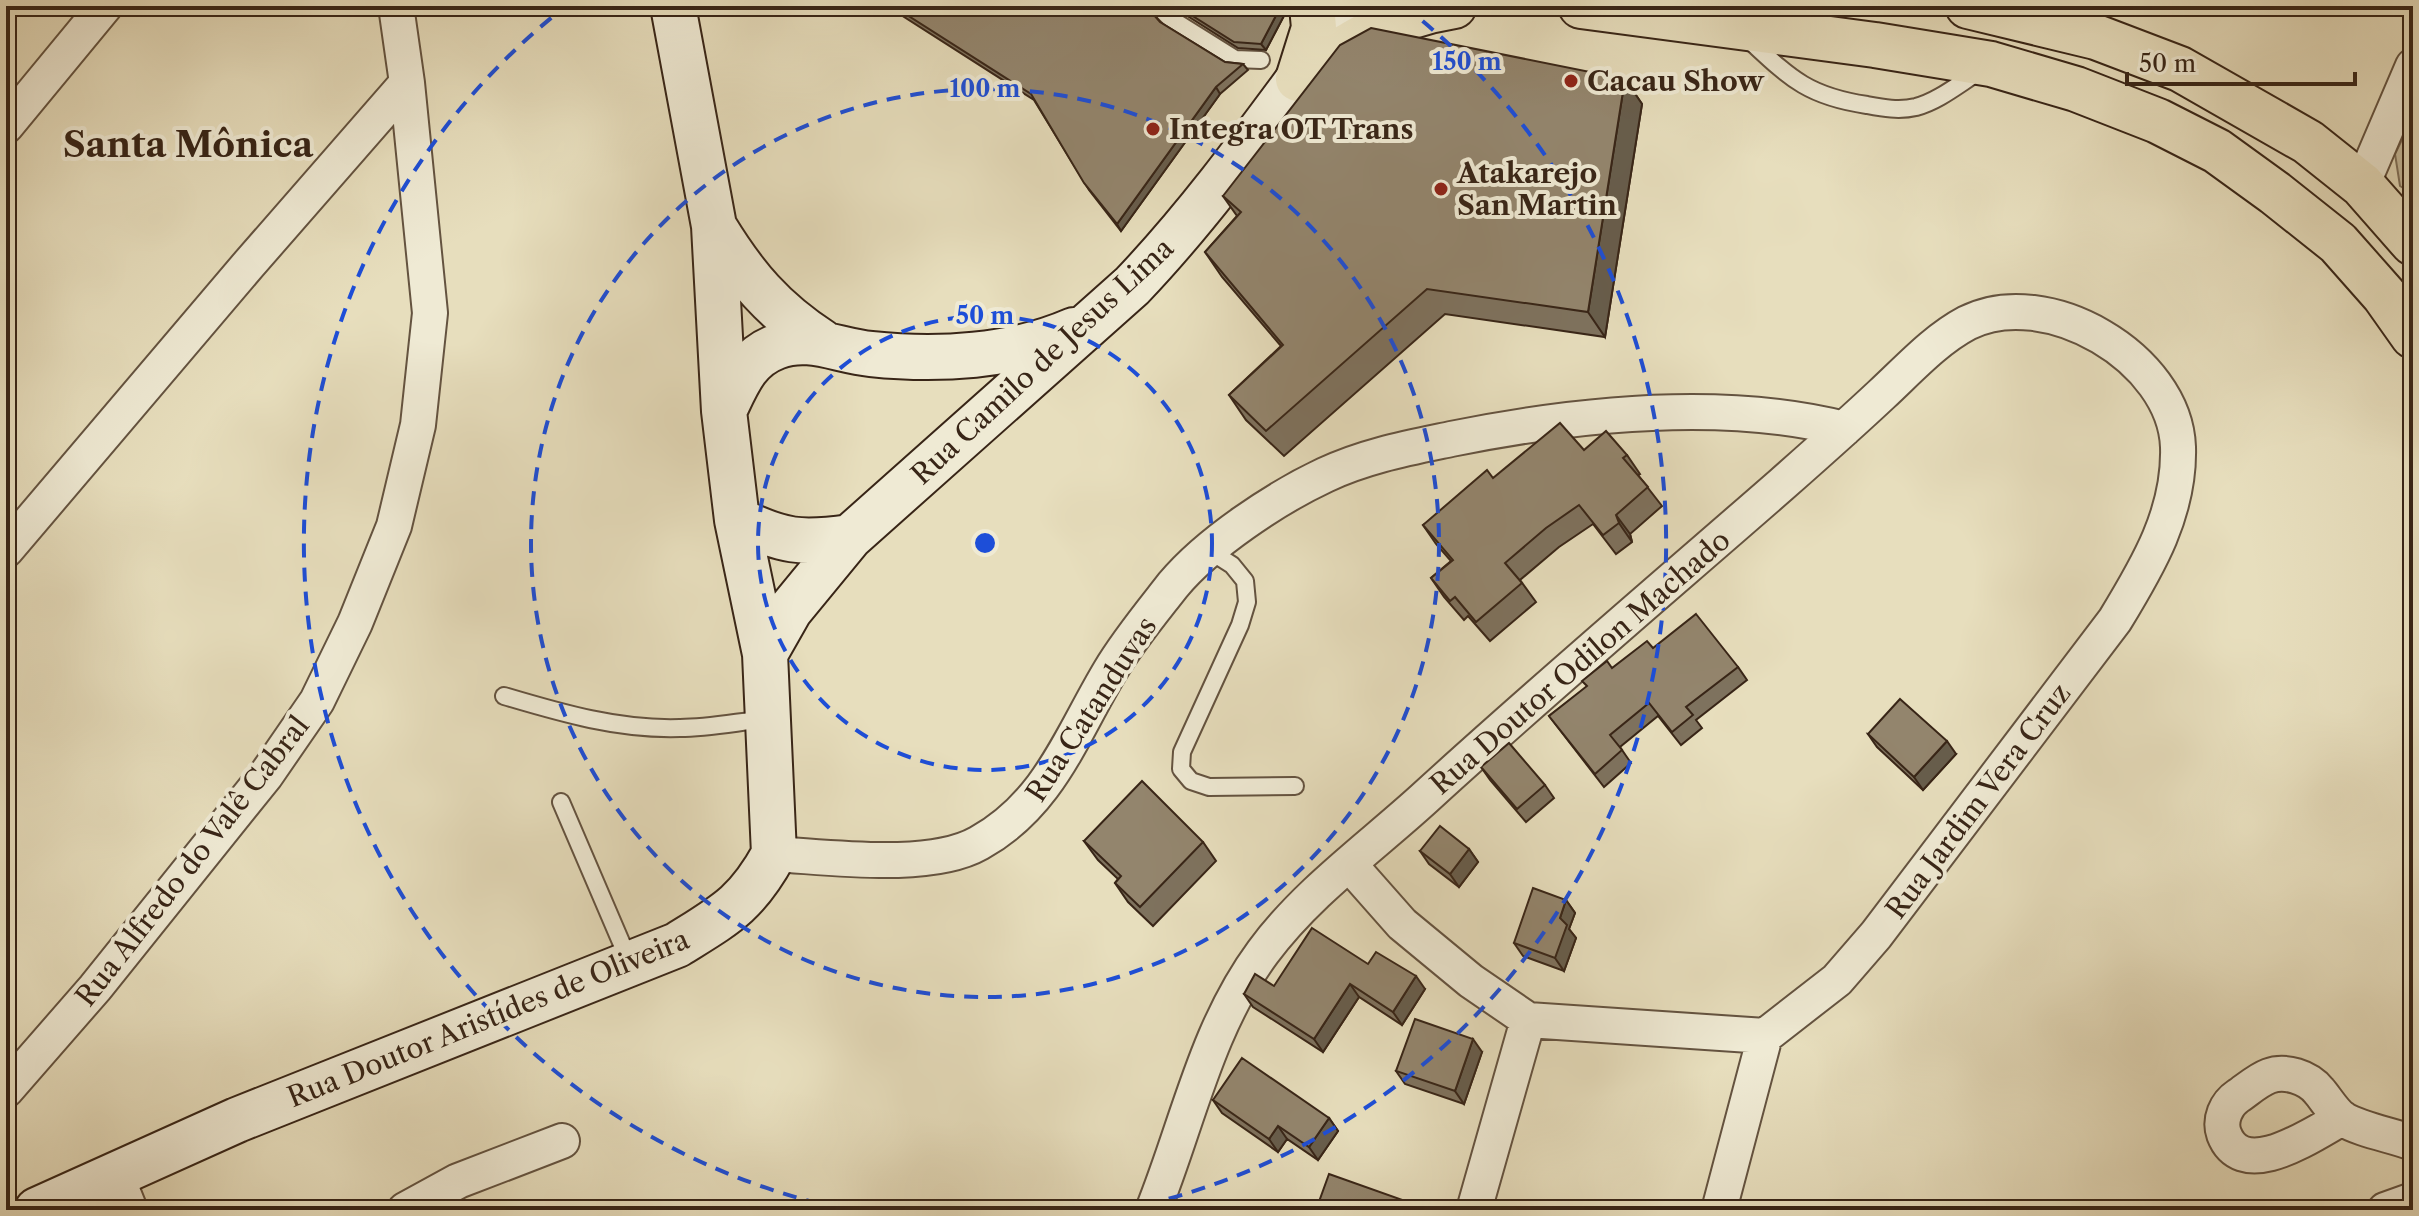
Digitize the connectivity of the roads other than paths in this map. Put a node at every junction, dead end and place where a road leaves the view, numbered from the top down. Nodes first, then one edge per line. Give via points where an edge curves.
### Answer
1 (105, 6) edge
2 (396, 6) edge
3 (673, 6) edge
4 (1158, 6) edge
5 (1312, 6) edge
6 (1353, 6) edge
7 (1454, 6) edge
8 (1581, 6) edge
9 (1968, 6) edge
10 (1734, 26) junction
11 (1991, 64) junction
12 (2413, 66) edge
13 (1279, 69) junction
14 (407, 83) junction
15 (6, 126) edge
16 (2362, 185) junction
17 (714, 226) junction
18 (2413, 243) edge
19 (1091, 323) junction
20 (2413, 336) edge
21 (822, 342) junction
22 (2145, 370) joint
23 (724, 411) junction
24 (1844, 429) junction
25 (737, 520) junction
26 (850, 537) junction
27 (6, 550) edge
28 (1210, 551) junction
29 (765, 654) junction
30 (504, 696) dead end
31 (769, 718) junction
32 (1295, 786) dead end
33 (561, 802) dead end
34 (774, 854) junction
35 (1349, 864) junction
36 (630, 964) junction
37 (1528, 1020) junction
38 (1765, 1036) junction
39 (6, 1090) edge
40 (2342, 1118) dead end
41 (562, 1141) dead end
42 (2413, 1143) edge
43 (123, 1192) edge
44 (2413, 1200) edge
45 (37, 1210) edge
46 (405, 1210) edge
47 (1153, 1210) edge
48 (1474, 1210) edge
49 (1719, 1210) edge
50 (2385, 1210) edge

1 - 15 street
2 - 14 street, Rua Alfredo do Valê Cabral
3 - 17 main road
4 - 13 lane via 1235,59
5 - 13 main road via 1314,28
6 - 13 main road, Rua Camilo de Jesus Lima
7 - 13 main road via 1381,26
8 - 10 main road
9 - 16 main road via 2096,37 2180,69 2308,142
10 - 11 main road
10 - 11 lane via 1812,92 1892,109 1917,107
11 - 20 main road via 2076,89 2217,151 2338,243
12 - 16 street
13 - 19 main road, Rua Camilo de Jesus Lima via 1173,243
14 - 27 street
14 - 39 street, Rua Alfredo do Valê Cabral via 430,313 418,425 394,526 317,701 266,775
16 - 18 main road
17 - 21 main road via 753,284
17 - 23 main road
19 - 21 main road via 1047,342 953,356 860,353
19 - 26 main road, Rua Camilo de Jesus Lima
21 - 23 main road via 776,347 752,360
22 - 24 street, Rua Doutor Odilon Machado via 2069,321 2031,312 1994,312 1934,346
22 - 38 street, Rua Jardim Vera Cruz via 2168,405 2178,443 2166,524 2147,568 2115,620 1876,935 1837,980
23 - 25 main road
24 - 28 street, Rua Catanduvas via 1809,420 1681,413 1597,417 1484,432 1383,453 1326,474 1284,496
24 - 35 street, Rua Doutor Odilon Machado
25 - 26 main road via 770,535 809,543
25 - 29 main road
26 - 29 main road via 790,610
28 - 32 lane via 1245,581 1247,602 1182,752 1181,769 1191,781 1209,787
28 - 34 street, Rua Catanduvas via 1175,583 1121,656 1050,779 1007,825 977,845 923,859
29 - 31 main road
30 - 31 lane via 623,726 680,728
31 - 34 main road
33 - 36 lane
34 - 36 main road, Rua Doutor Aristídes de Oliveira via 733,910 677,945
35 - 37 street via 1402,924
35 - 47 street, Rua Doutor Odilon Machado via 1263,952 1230,1005
36 - 43 main road, Rua Doutor Aristídes de Oliveira via 237,1120
37 - 38 street
37 - 48 street
38 - 49 street
40 - 42 street
41 - 46 street via 458,1181
43 - 45 main road, Rua Doutor Aristídes de Oliveira
44 - 50 street

